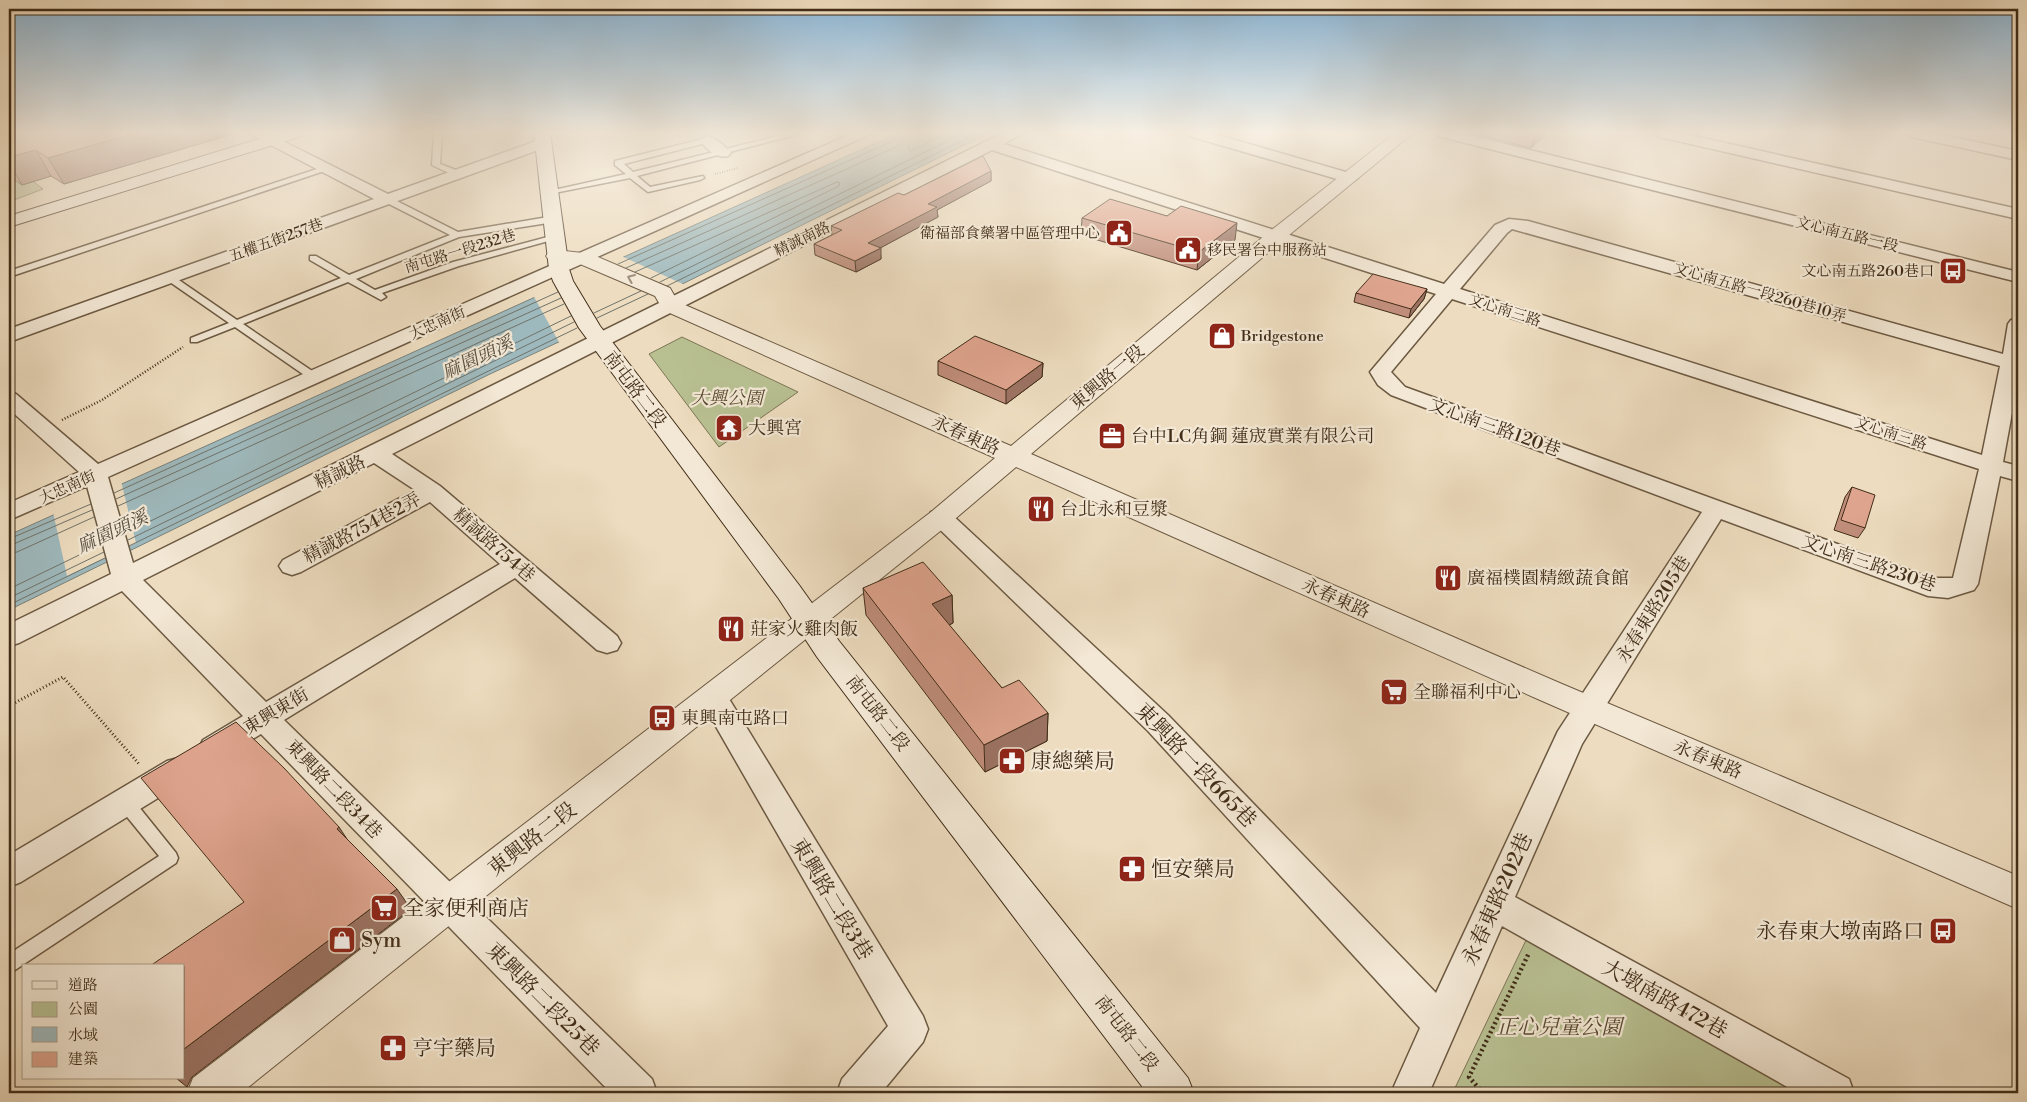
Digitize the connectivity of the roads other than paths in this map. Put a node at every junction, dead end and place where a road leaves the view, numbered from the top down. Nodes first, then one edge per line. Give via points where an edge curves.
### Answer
1 (99, 184) edge
2 (120, 184) edge
3 (279, 184) edge
4 (357, 184) edge
5 (430, 184) edge
6 (548, 184) edge
7 (586, 184) edge
8 (642, 184) edge
9 (672, 184) edge
10 (756, 184) edge
11 (908, 184) edge
12 (1114, 184) edge
13 (1342, 184) edge
14 (1648, 184) edge
15 (1887, 184) edge
16 (549, 192) junction
17 (388, 200) junction
18 (9, 211) edge
19 (2018, 214) edge
20 (554, 219) junction
21 (9, 222) edge
22 (457, 235) junction
23 (1276, 236) junction
24 (313, 258) dead end
25 (558, 261) junction
26 (592, 261) junction
27 (9, 274) edge
28 (2018, 277) edge
29 (170, 278) junction
30 (349, 278) junction
31 (1448, 292) junction
32 (667, 299) junction
33 (236, 324) junction
34 (2018, 324) edge
35 (594, 335) junction
36 (9, 336) edge
37 (194, 340) road end
38 (2011, 363) junction
39 (314, 377) junction
40 (9, 398) edge
41 (376, 454) junction
42 (1013, 455) junction
43 (1992, 465) junction
44 (2018, 474) edge
45 (97, 480) junction
46 (432, 491) junction
47 (1716, 509) junction
48 (9, 512) edge
49 (940, 518) junction
50 (517, 565) junction
51 (292, 566) dead end
52 (123, 570) junction
53 (808, 620) junction
54 (9, 636) edge
55 (607, 643) dead end
56 (713, 697) junction
57 (1590, 708) junction
58 (264, 718) junction
59 (125, 802) junction
60 (9, 872) edge
61 (2018, 893) edge
62 (1495, 904) junction
63 (448, 905) junction
64 (9, 964) edge
65 (1441, 1024) junction
66 (208, 1093) edge
67 (638, 1093) edge
68 (856, 1093) edge
69 (1173, 1093) edge
70 (1410, 1093) edge
71 (1835, 1093) edge

1 - 18 street
2 - 21 street
3 - 27 lane
4 - 17 street
5 - 17 street, 五權五街257巷
6 - 16 street
7 - 16 lane
8 - 9 lane via 648,190
10 - 26 street
11 - 32 street, 精誠南路
12 - 23 street, 文心南三路
13 - 23 street, 東興路一段
14 - 28 street, 文心南五路一段
15 - 19 street
16 - 20 street
17 - 22 lane
17 - 29 street, 五權五街257巷
20 - 22 lane, 南屯路一段232巷
20 - 25 street
22 - 30 lane, 南屯路一段232巷
23 - 31 street, 文心南三路
23 - 42 street, 東興路一段
24 - 30 lane
25 - 26 street
25 - 30 lane, 南屯路一段232巷 via 456,264 378,295
25 - 35 street, 南屯路二段
25 - 39 street, 大忠南街
32 -> 26 street, 永春東路
29 - 33 lane
29 - 36 street, 五權五街257巷
30 - 33 lane, 南屯路一段232巷
31 - 38 street, 文心南五路一段260巷10弄 via 1501,229 1509,224 1522,225
31 - 43 street, 文心南三路
31 - 47 street, 文心南三路120巷 via 1380,372 1385,381 1398,390
32 - 35 street, 精誠路
32 - 42 street, 永春東路
33 - 37 lane, 南屯路一段232巷
33 - 39 lane
34 - 38 street
35 - 41 street, 精誠路
35 - 53 street, 南屯路二段
38 - 43 street
39 - 45 street, 大忠南街
40 - 45 street
41 - 46 street, 精誠路754巷
41 - 52 street, 精誠路
42 - 49 street, 東興路一段
42 - 57 street, 永春東路
43 - 44 street, 文心南三路
43 - 47 street, 文心南三路230巷 via 1965,584 1948,589 1928,587
45 - 48 street, 大忠南街
45 - 52 street
46 - 50 street, 精誠路754巷
46 - 51 street, 精誠路754巷2弄
47 - 57 street, 永春東路205巷
49 - 53 street, 東興路一段
49 - 65 street, 東興路一段665巷 via 1158,723
50 - 55 street, 精誠路754巷
50 - 58 street, 東興東街
52 - 54 street, 精誠路
52 - 58 street, 東興路二段34巷
53 - 56 street, 東興路二段
53 - 69 street, 南屯路二段
56 - 63 street, 東興路二段
56 - 68 street, 東興路二段3巷 via 910,1029
57 - 61 street, 永春東路
57 - 62 street, 永春東路202巷 via 1569,739
58 - 59 street, 東興東街
58 - 63 street, 東興路二段34巷
59 - 60 street, 東興東街
59 - 64 lane via 170,858
62 - 65 street, 永春東路202巷
62 - 71 street, 大墩南路472巷
63 - 66 street, 東興路二段
63 - 67 street, 東興路二段25巷
65 - 70 street, 永春東路202巷

